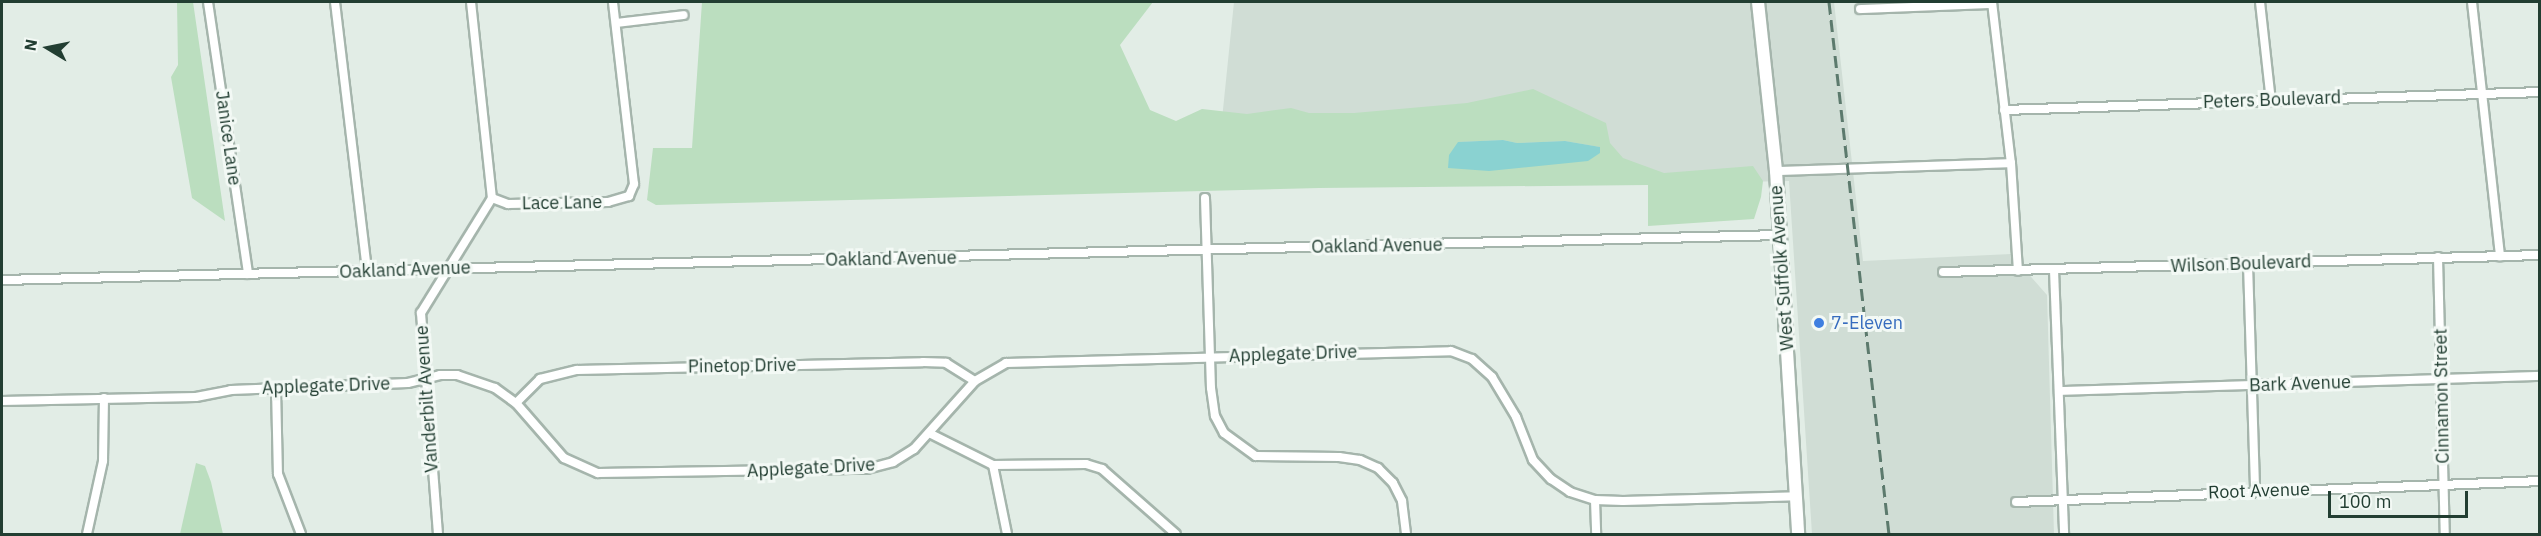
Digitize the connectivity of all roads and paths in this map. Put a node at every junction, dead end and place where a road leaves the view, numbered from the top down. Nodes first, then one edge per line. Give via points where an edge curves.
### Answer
1 (208, 2) edge
2 (336, 2) edge
3 (471, 2) edge
4 (613, 2) edge
5 (1758, 2) edge
6 (2260, 2) edge
7 (2472, 2) edge
8 (1992, 3) edge
9 (1860, 9) dead end
10 (684, 15) dead end
11 (616, 23) junction
12 (2540, 92) edge
13 (2482, 94) junction
14 (2271, 100) junction
15 (2004, 110) junction
16 (2011, 163) junction
17 (1776, 171) junction
18 (492, 198) junction
19 (1205, 198) dead end
20 (1780, 235) junction
21 (1207, 250) junction
22 (2540, 255) edge
23 (2500, 256) junction
24 (2438, 257) junction
25 (2248, 264) junction
26 (446, 269) junction
27 (2054, 270) junction
28 (367, 271) junction
29 (1943, 272) dead end
30 (2018, 272) junction
31 (248, 274) junction
32 (2, 280) edge
33 (1209, 356) junction
34 (2540, 376) edge
35 (424, 379) junction
36 (2441, 380) junction
37 (975, 381) junction
38 (2251, 385) junction
39 (276, 388) junction
40 (2060, 391) junction
41 (104, 398) junction
42 (2, 401) edge
43 (516, 403) junction
44 (931, 434) junction
45 (993, 465) junction
46 (2540, 481) edge
47 (2444, 484) junction
48 (2255, 492) junction
49 (1797, 495) junction
50 (2063, 497) junction
51 (1595, 500) junction
52 (2016, 502) dead end
53 (87, 534) edge
54 (301, 534) edge
55 (438, 534) edge
56 (1007, 534) edge
57 (1176, 534) edge
58 (1406, 534) edge
59 (1596, 534) edge
60 (1798, 534) edge
61 (2064, 534) edge
62 (2445, 534) edge

1 - 31 street, Janice Lane
2 - 28 street
3 - 18 street
4 - 11 street, Lace Lane
5 - 17 main road, West Suffolk Avenue
6 - 14 street
7 - 13 street
8 - 9 street
8 - 15 street
10 - 11 street
11 - 18 street, Lace Lane via 634,184 629,196 608,202 531,204 508,204
12 - 13 street, Peters Boulevard
13 - 14 street, Peters Boulevard
13 - 23 street
14 - 15 street, Peters Boulevard
15 - 16 street
16 - 17 street
16 - 30 street
17 - 20 main road, West Suffolk Avenue
18 - 26 street
19 - 21 street
20 - 21 street, Oakland Avenue
20 - 49 main road, West Suffolk Avenue
21 - 26 street, Oakland Avenue
21 - 33 street
22 - 23 street, Wilson Boulevard
23 - 24 street, Wilson Boulevard
24 - 25 street, Wilson Boulevard
24 - 36 street, Cinnamon Street
25 - 27 street, Wilson Boulevard
25 - 38 street
26 - 28 street, Oakland Avenue
26 - 35 street, Vanderbilt Avenue via 421,313
27 - 30 street, Wilson Boulevard
27 - 40 street
28 - 31 street, Oakland Avenue
29 - 30 street, Wilson Boulevard
31 - 32 street, Oakland Avenue
33 - 37 street, Applegate Drive via 1031,360 1006,363
33 - 51 street, Applegate Drive via 1450,351 1472,359 1492,377 1516,417 1533,460 1570,492
33 - 58 street via 1215,416 1224,433 1256,456 1338,457 1378,468 1402,501
34 - 36 street, Bark Avenue
35 - 39 street, Applegate Drive via 371,386
35 - 43 street, Applegate Drive via 440,375 478,381
35 - 55 street, Vanderbilt Avenue
36 - 38 street, Bark Avenue
36 - 47 street, Cinnamon Street
37 - 43 street, Pinetop Drive via 945,363 923,362 577,370 540,379
37 - 44 street, Applegate Drive
38 - 40 street, Bark Avenue
38 - 48 street
39 - 41 street, Applegate Drive via 231,390 196,397
39 - 54 street via 278,474
40 - 50 street
41 - 42 street, Applegate Drive
41 - 53 street via 103,461
43 - 44 street, Applegate Drive via 564,458 598,474 867,469 893,462
44 - 45 street
45 - 56 street
45 - 57 street via 1086,464 1102,469
46 - 47 street, Root Avenue
47 - 48 street, Root Avenue
47 - 62 street, Cinnamon Street
48 - 50 street, Root Avenue
49 - 51 street, Applegate Drive
49 - 60 main road, West Suffolk Avenue
50 - 52 street, Root Avenue via 2050,502
50 - 61 street
51 - 59 street

